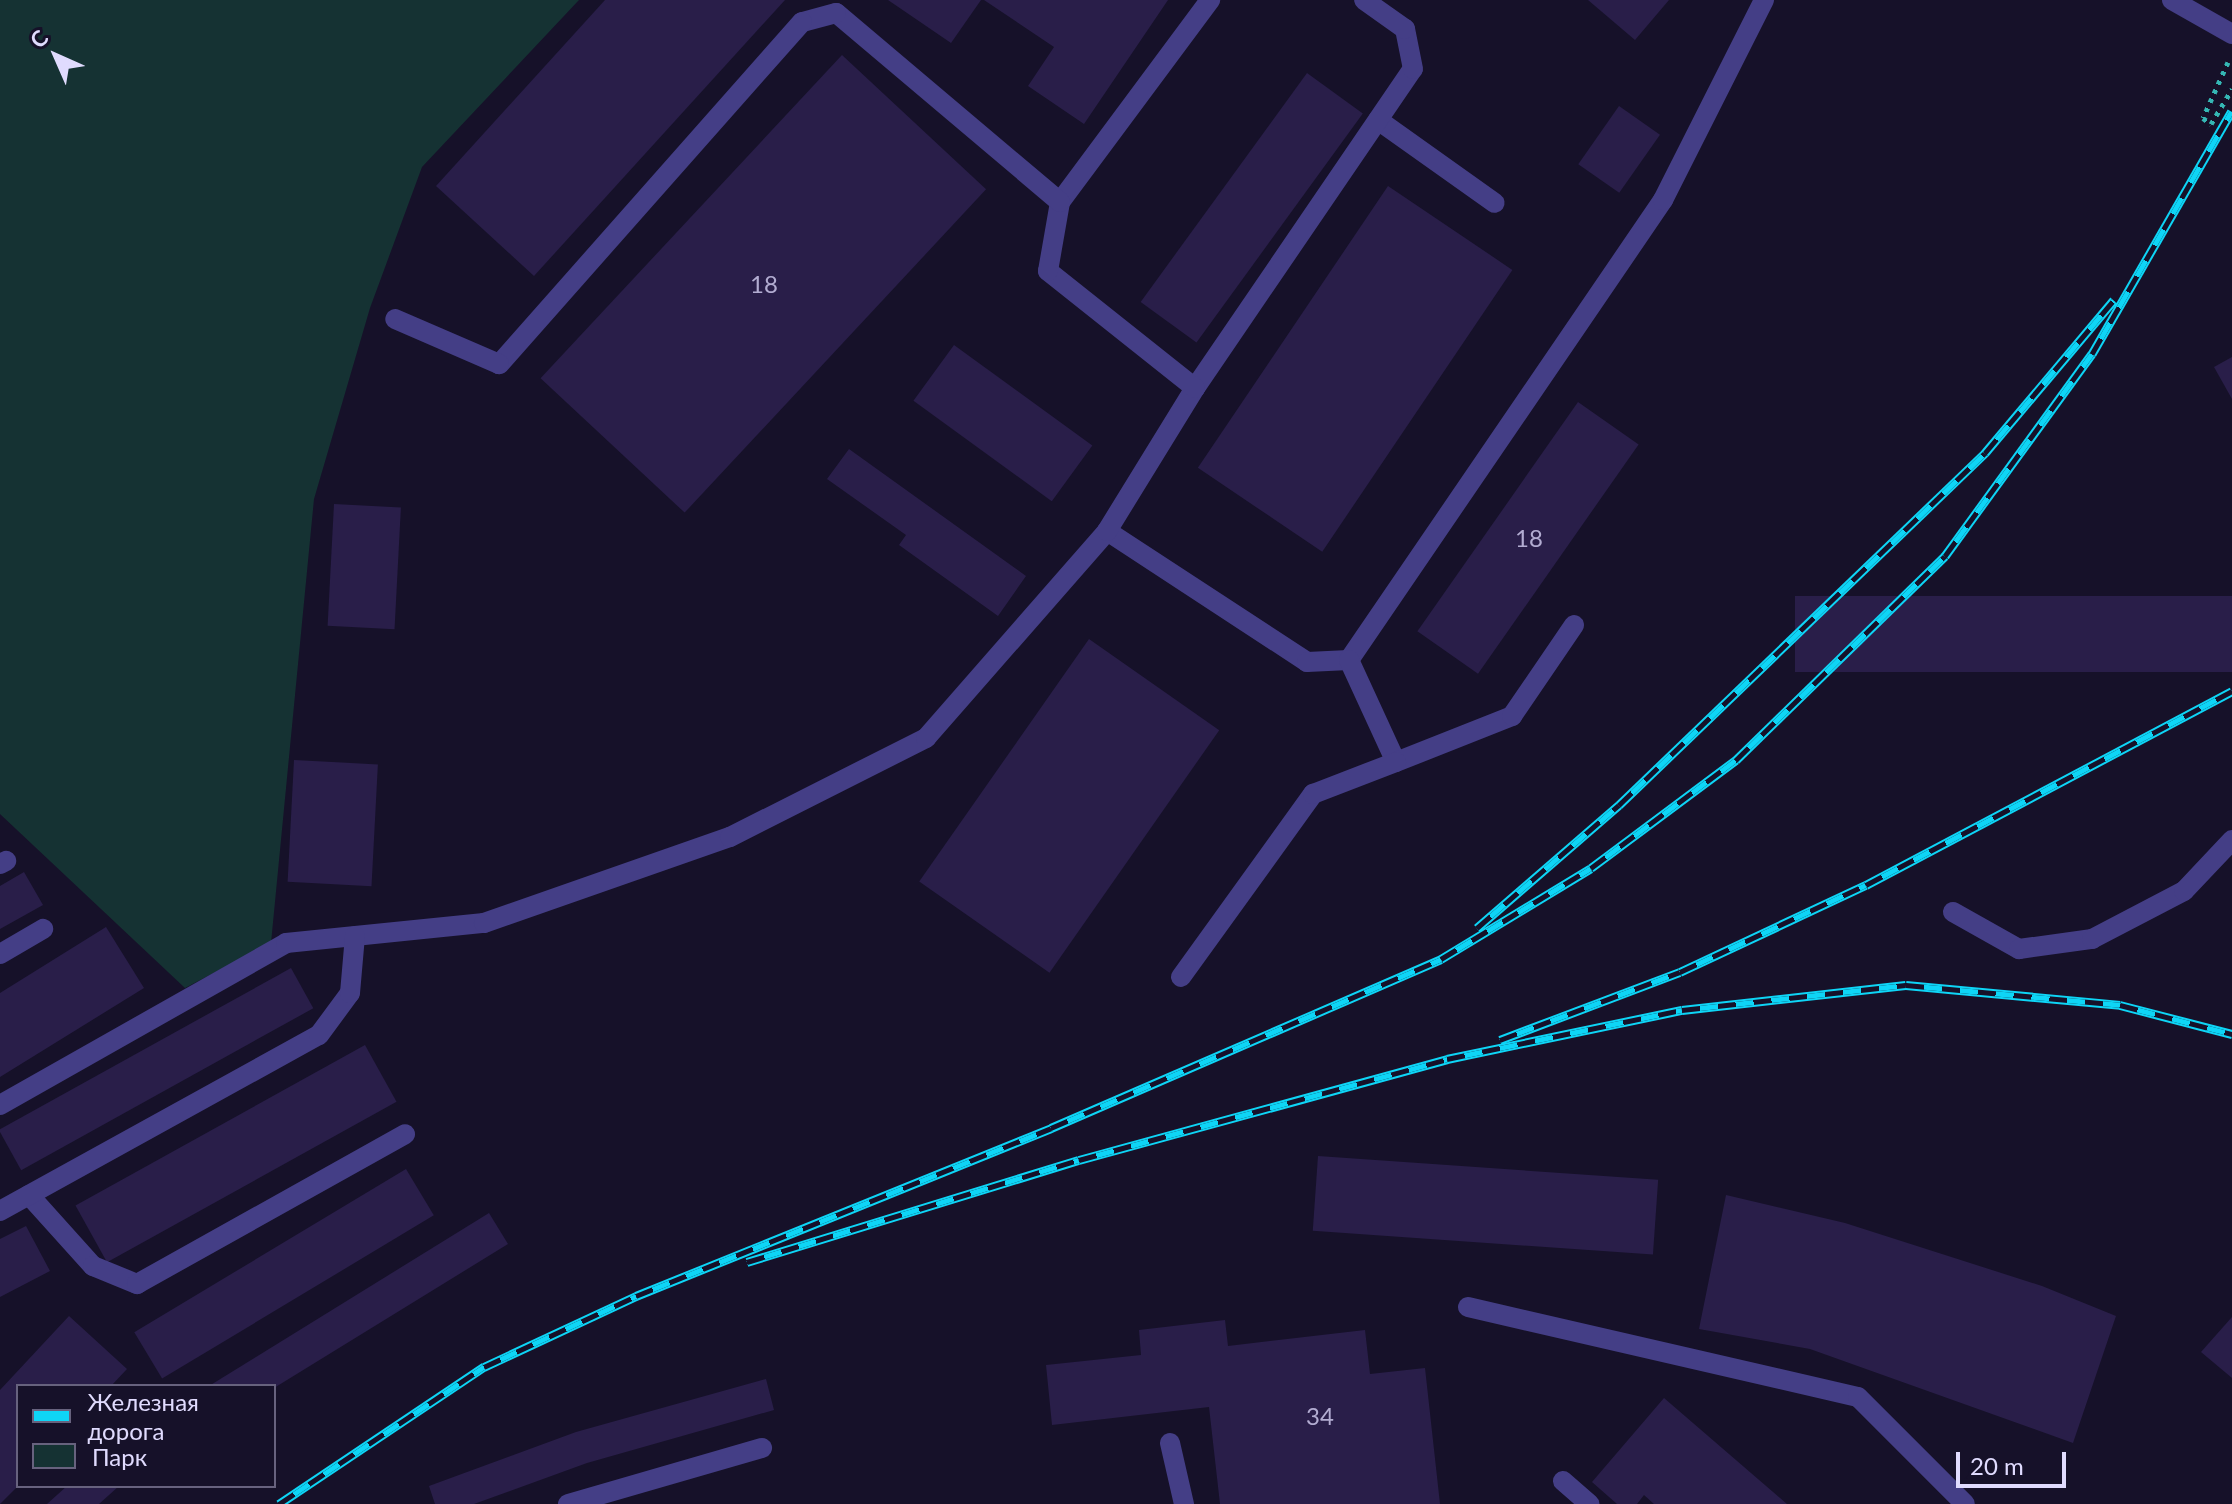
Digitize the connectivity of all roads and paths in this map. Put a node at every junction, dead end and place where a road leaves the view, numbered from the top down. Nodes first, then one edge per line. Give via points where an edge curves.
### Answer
1 (1210, 0) edge
2 (1364, 0) edge
3 (1764, 0) edge
4 (2172, 0) edge
5 (2232, 34) edge
6 (2232, 54) edge
7 (2232, 89) edge
8 (1378, 120) junction
9 (1060, 202) junction
10 (1495, 203) dead end
11 (395, 319) dead end
12 (1195, 388) junction
13 (1107, 531) junction
14 (1574, 625) dead end
15 (1349, 660) junction
16 (1396, 762) junction
17 (2232, 840) edge
18 (1953, 912) dead end
19 (43, 929) dead end
20 (355, 936) junction
21 (0, 954) edge
22 (1181, 977) dead end
23 (0, 1105) edge
24 (405, 1134) dead end
25 (29, 1195) junction
26 (0, 1211) edge
27 (1468, 1307) dead end
28 (1170, 1443) dead end
29 (762, 1448) dead end
30 (1563, 1481) dead end
31 (568, 1504) edge
32 (1184, 1504) edge
33 (1589, 1504) edge
34 (1965, 1504) edge

1 - 9 lane
2 - 8 lane via 1405,29 1413,69
3 - 15 lane via 1663,200
4 - 5 lane
6 - 7 path via 2203,118 2211,124
8 - 10 lane
8 - 12 lane
9 - 11 lane via 836,13 802,22 499,364
9 - 12 lane via 1048,271
12 - 13 lane
13 - 15 lane via 1307,662
13 - 20 lane via 926,738 730,837 484,923
14 - 16 lane via 1512,716
15 - 16 lane
16 - 22 lane via 1313,794
17 - 18 lane via 2184,891 2092,939 2019,949
19 - 21 lane
20 - 23 lane via 286,943
20 - 25 lane via 350,993 319,1035
24 - 25 lane via 137,1284 93,1266
25 - 26 lane
27 - 34 lane via 1858,1397
28 - 32 lane
29 - 31 lane
30 - 33 lane

